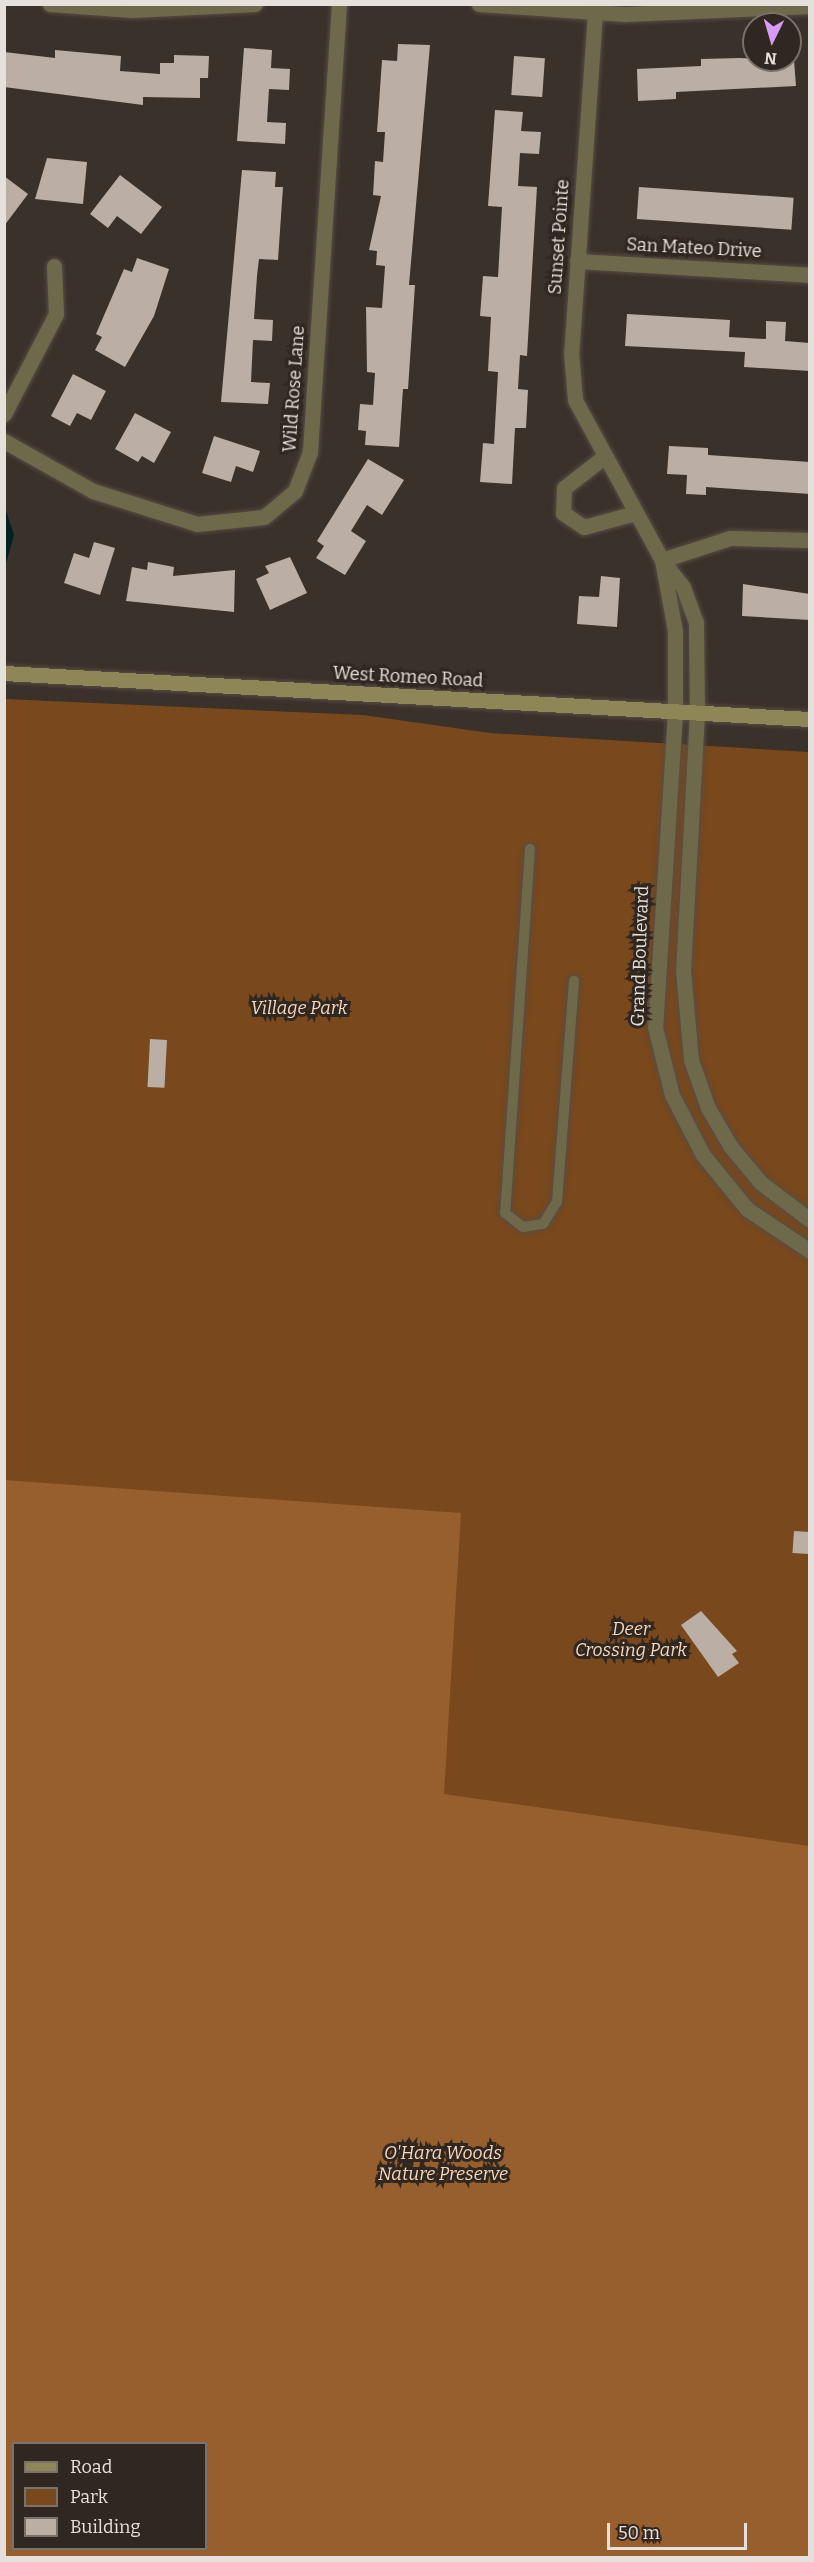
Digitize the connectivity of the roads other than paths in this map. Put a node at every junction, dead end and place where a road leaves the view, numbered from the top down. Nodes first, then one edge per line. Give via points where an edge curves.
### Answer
1 (50, 4) edge
2 (255, 4) edge
3 (339, 4) edge
4 (478, 4) edge
5 (810, 6) edge
6 (133, 7) edge
7 (595, 13) junction
8 (577, 261) junction
9 (54, 266) dead end
10 (810, 275) edge
11 (4, 414) edge
12 (4, 441) edge
13 (605, 456) junction
14 (635, 513) junction
15 (810, 540) edge
16 (662, 560) junction
17 (4, 673) edge
18 (675, 712) junction
19 (696, 713) junction
20 (810, 719) edge
21 (530, 849) dead end
22 (574, 981) dead end
23 (810, 1220) edge
24 (810, 1251) edge

1 - 6 street
2 - 6 street
3 - 12 street, Wild Rose Lane via 310,452 295,491 264,517 196,524 93,491
4 - 7 street
5 - 7 street
7 - 8 street, Sunset Pointe
8 - 10 street, San Mateo Drive
8 - 13 street, Sunset Pointe via 571,352 574,400
9 - 11 street via 56,314
13 - 14 street, Sunset Pointe
13 - 14 street via 564,488 563,513 584,527
14 - 16 street, Sunset Pointe
15 - 16 street via 730,538
16 - 18 street, Sunset Pointe via 675,640
16 - 19 street, Sunset Pointe via 683,587 696,622
17 - 18 main road, West Romeo Road
18 - 19 main road, West Romeo Road
18 - 24 street, Grand Boulevard via 655,1027 666,1072 703,1155 747,1209
19 - 20 main road, West Romeo Road
19 - 23 street via 683,970 691,1060 708,1108 731,1147 761,1183
21 - 22 lane via 505,1212 523,1227 543,1224 556,1202

